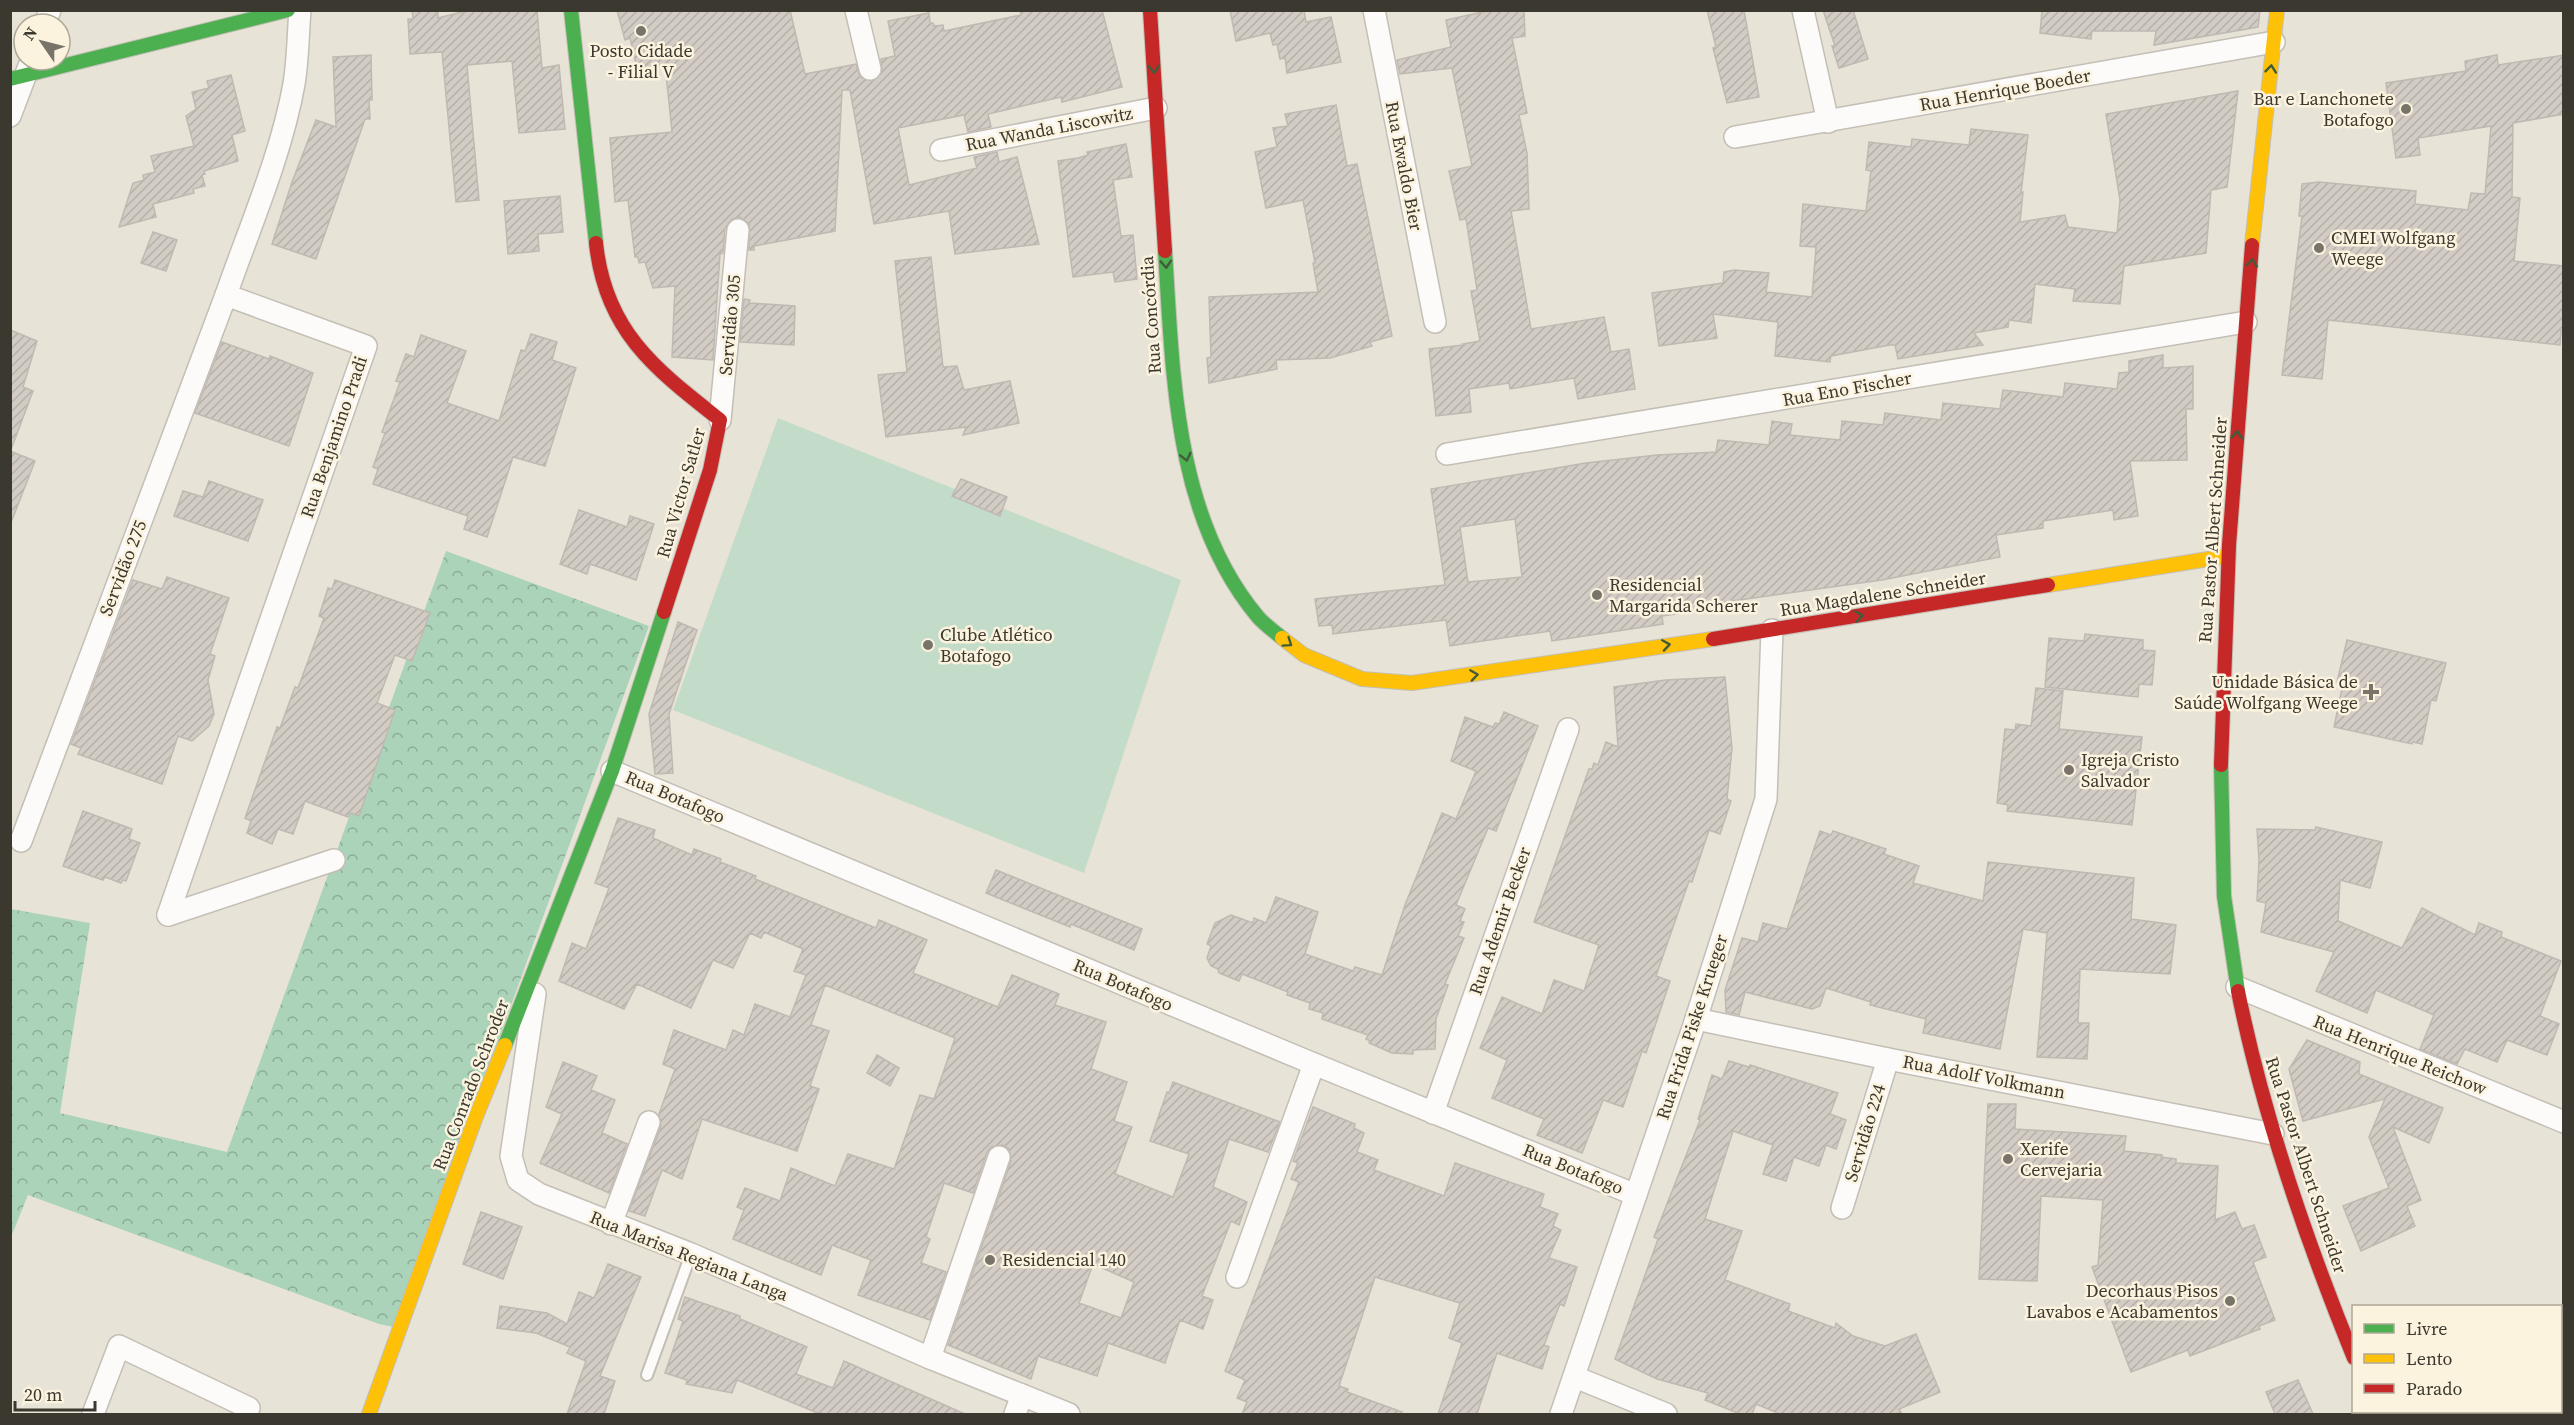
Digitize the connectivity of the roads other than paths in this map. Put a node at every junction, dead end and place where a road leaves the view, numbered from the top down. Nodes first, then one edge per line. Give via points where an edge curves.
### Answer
1 (288, 10) edge
2 (300, 10) edge
3 (571, 10) edge
4 (856, 10) edge
5 (1150, 10) edge
6 (1374, 10) edge
7 (1803, 10) edge
8 (2277, 10) edge
9 (2274, 42) junction
10 (72, 60) edge
11 (870, 69) dead end
12 (23, 72) edge
13 (1156, 108) junction
14 (10, 116) edge
15 (1828, 122) junction
16 (1735, 137) dead end
17 (941, 150) dead end
18 (738, 230) dead end
19 (226, 295) junction
20 (1435, 322) dead end
21 (2246, 322) junction
22 (720, 420) junction
23 (1447, 454) dead end
24 (2228, 556) junction
25 (1246, 603) joint
26 (1772, 630) junction
27 (1568, 729) dead end
28 (612, 771) junction
29 (21, 841) dead end
30 (334, 860) dead end
31 (540, 959) junction
32 (2237, 987) junction
33 (1696, 1019) junction
34 (1888, 1059) junction
35 (1314, 1064) junction
36 (1433, 1113) junction
37 (649, 1122) dead end
38 (2564, 1122) edge
39 (2273, 1134) junction
40 (999, 1157) dead end
41 (1636, 1195) junction
42 (1842, 1208) dead end
43 (611, 1224) junction
44 (691, 1254) junction
45 (1237, 1276) dead end
46 (2352, 1352) edge
47 (930, 1358) junction
48 (647, 1375) dead end
49 (1575, 1377) junction
50 (1018, 1405) edge
51 (249, 1408) dead end
52 (93, 1414) edge
53 (369, 1414) edge
54 (1069, 1414) edge
55 (1562, 1414) edge
56 (1666, 1414) edge

1 - 10 main road
2 - 19 street via 289,109
3 - 22 main road, Rua Victor Satler via 597,256 607,295 624,330 648,359
4 - 11 street
5 -> 13 main road, Rua Concórdia
6 - 20 street, Rua Ewaldo Bier
7 - 15 street
8 - 9 main road, Rua Pastor Albert Schneider
9 - 15 street, Rua Henrique Boeder
21 -> 9 main road, Rua Pastor Albert Schneider
12 - 14 street
13 - 17 street, Rua Wanda Liscowitz
13 -> 25 main road, Rua Concórdia via 1173,386 1181,437 1212,545
15 - 16 street, Rua Henrique Boeder
18 - 22 street, Servidão 305
19 - 29 street, Servidão 275
19 - 30 street, Rua Benjamino Pradi via 366,346 168,915
21 - 23 street, Rua Eno Fischer
24 -> 21 main road, Rua Pastor Albert Schneider
22 - 28 main road, Rua Victor Satler via 710,470
26 -> 24 main road, Rua Magdalene Schneider
24 - 32 main road, Rua Pastor Albert Schneider via 2221,825 2224,898
25 -> 26 main road, Rua Magdalene Schneider via 1274,634 1316,663 1363,680 1412,683
26 - 33 street, Rua Frida Piske Krueger via 1766,800
27 - 36 street, Rua Ademir Becker
28 - 31 main road, Rua Conrado Schroder
28 - 35 street, Rua Botafogo
31 - 43 street, Rua Marisa Regiana Langa via 511,1156 518,1180 539,1194
31 - 53 main road, Rua Conrado Schroder via 475,1119
32 - 38 street, Rua Henrique Reichow
32 - 39 main road, Rua Pastor Albert Schneider via 2253,1066
33 - 34 street, Rua Adolf Volkmann
33 - 41 street, Rua Frida Piske Krueger
34 - 39 street, Rua Adolf Volkmann
34 - 42 street, Servidão 224
35 - 36 street, Rua Botafogo
35 - 45 street
36 - 41 street, Rua Botafogo
37 - 43 street
39 - 46 main road, Rua Pastor Albert Schneider
40 - 47 street
41 - 49 street, Rua Frida Piske Krueger
43 - 44 street, Rua Marisa Regiana Langa
44 - 47 street, Rua Marisa Regiana Langa
44 - 48 lane
47 - 50 street, Rua Marisa Regiana Langa
49 - 55 street, Rua Frida Piske Krueger
49 - 56 street
50 - 54 street, Rua Marisa Regiana Langa
51 - 52 street via 119,1346

